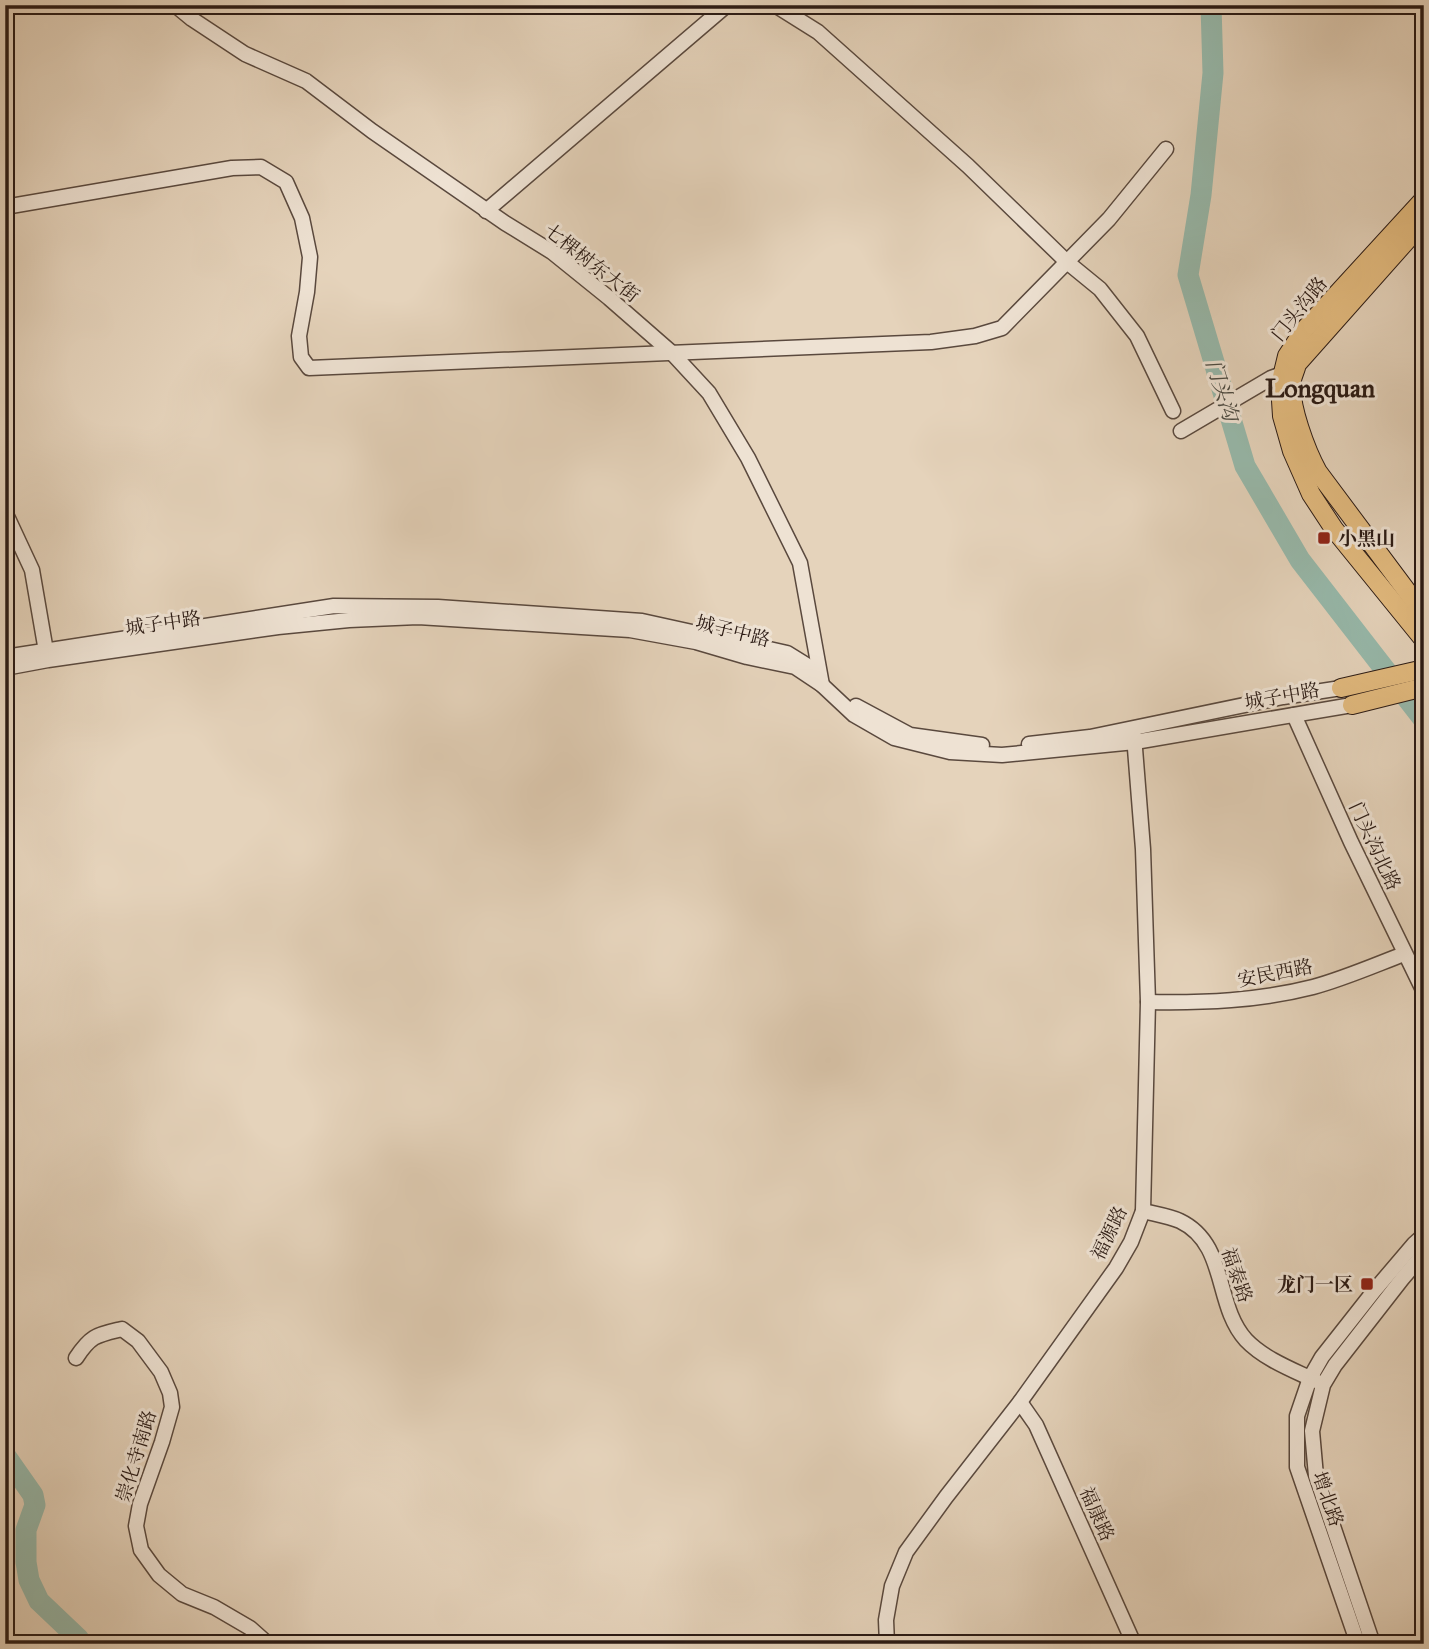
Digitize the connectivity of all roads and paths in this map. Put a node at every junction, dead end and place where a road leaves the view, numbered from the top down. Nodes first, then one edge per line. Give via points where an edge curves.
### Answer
1 (175, 5) edge
2 (727, 5) edge
3 (775, 5) edge
4 (1166, 149) dead end
5 (1424, 199) edge
6 (5, 207) edge
7 (486, 211) junction
8 (1424, 221) edge
9 (1067, 262) junction
10 (672, 353) junction
11 (1288, 374) junction
12 (1173, 411) dead end
13 (1181, 431) dead end
14 (5, 512) edge
15 (1424, 614) edge
16 (1424, 640) edge
17 (47, 655) junction
18 (5, 657) edge
19 (5, 668) edge
20 (1421, 669) edge
21 (821, 679) junction
22 (1424, 687) edge
23 (1341, 688) joint
24 (1352, 705) joint
25 (1294, 715) junction
26 (1133, 735) junction
27 (1404, 954) junction
28 (1424, 992) edge
29 (1147, 1002) junction
30 (1143, 1211) junction
31 (1424, 1235) edge
32 (1424, 1253) edge
33 (76, 1358) dead end
34 (1310, 1378) junction
35 (1323, 1385) junction
36 (1020, 1402) junction
37 (268, 1644) edge
38 (887, 1644) edge
39 (1134, 1644) edge
40 (1358, 1644) edge
41 (1373, 1644) edge

1 - 7 street, 七棵树东大街 via 245,54 306,82
2 - 7 street
3 - 9 street via 818,32
4 - 9 street
5 - 11 main road, 门头沟路 via 1304,330 1287,356
6 - 10 street via 261,167 286,182 302,218 310,257 299,336 301,357 309,368
7 - 10 street, 七棵树东大街 via 552,252
8 - 11 main road, 门头沟路
9 - 10 street via 1002,328 975,336
9 - 12 street via 1100,289 1137,336
10 - 21 street, 七棵树东大街 via 709,393 748,458 800,563
11 - 13 street via 1271,377
11 - 15 main road, 门头沟路 via 1311,460
11 - 16 main road, 门头沟路 via 1280,385 1282,416 1311,494
14 - 17 street via 32,570
17 - 18 street, 城子中路
17 - 19 street, 城子中路
17 - 21 street, 城子中路 via 278,627 418,617 630,630 795,667
20 - 23 main road
21 - 26 street, 城子中路 via 853,704 910,735 999,748
22 - 24 main road, 城子中路
23 - 26 street, 城子中路 via 1283,697
24 - 25 street, 城子中路
25 - 26 street, 城子中路
25 - 27 street, 门头沟北路
26 - 29 street, 福源路 via 1143,849
27 - 28 street, 门头沟北路
27 - 29 street, 安民西路 via 1316,986 1264,998
29 - 30 street, 福源路
30 - 34 street, 福泰路 via 1179,1221 1201,1236 1214,1259 1231,1318 1247,1340
30 - 36 street, 福源路 via 1116,1268
31 - 34 street, 增北路 via 1374,1291
32 - 35 street, 增北路
33 - 37 street, 崇化寺南路 via 85,1343 122,1329 138,1341 161,1372 172,1407 140,1504 136,1526 141,1550 159,1575 182,1594 214,1607
34 - 35 street, 福泰路
34 - 40 street, 增北路 via 1297,1416 1297,1467
35 - 41 street, 增北路 via 1312,1431 1316,1476
36 - 38 street, 福源路 via 906,1552 892,1586
36 - 39 street, 福康路 via 1036,1424

